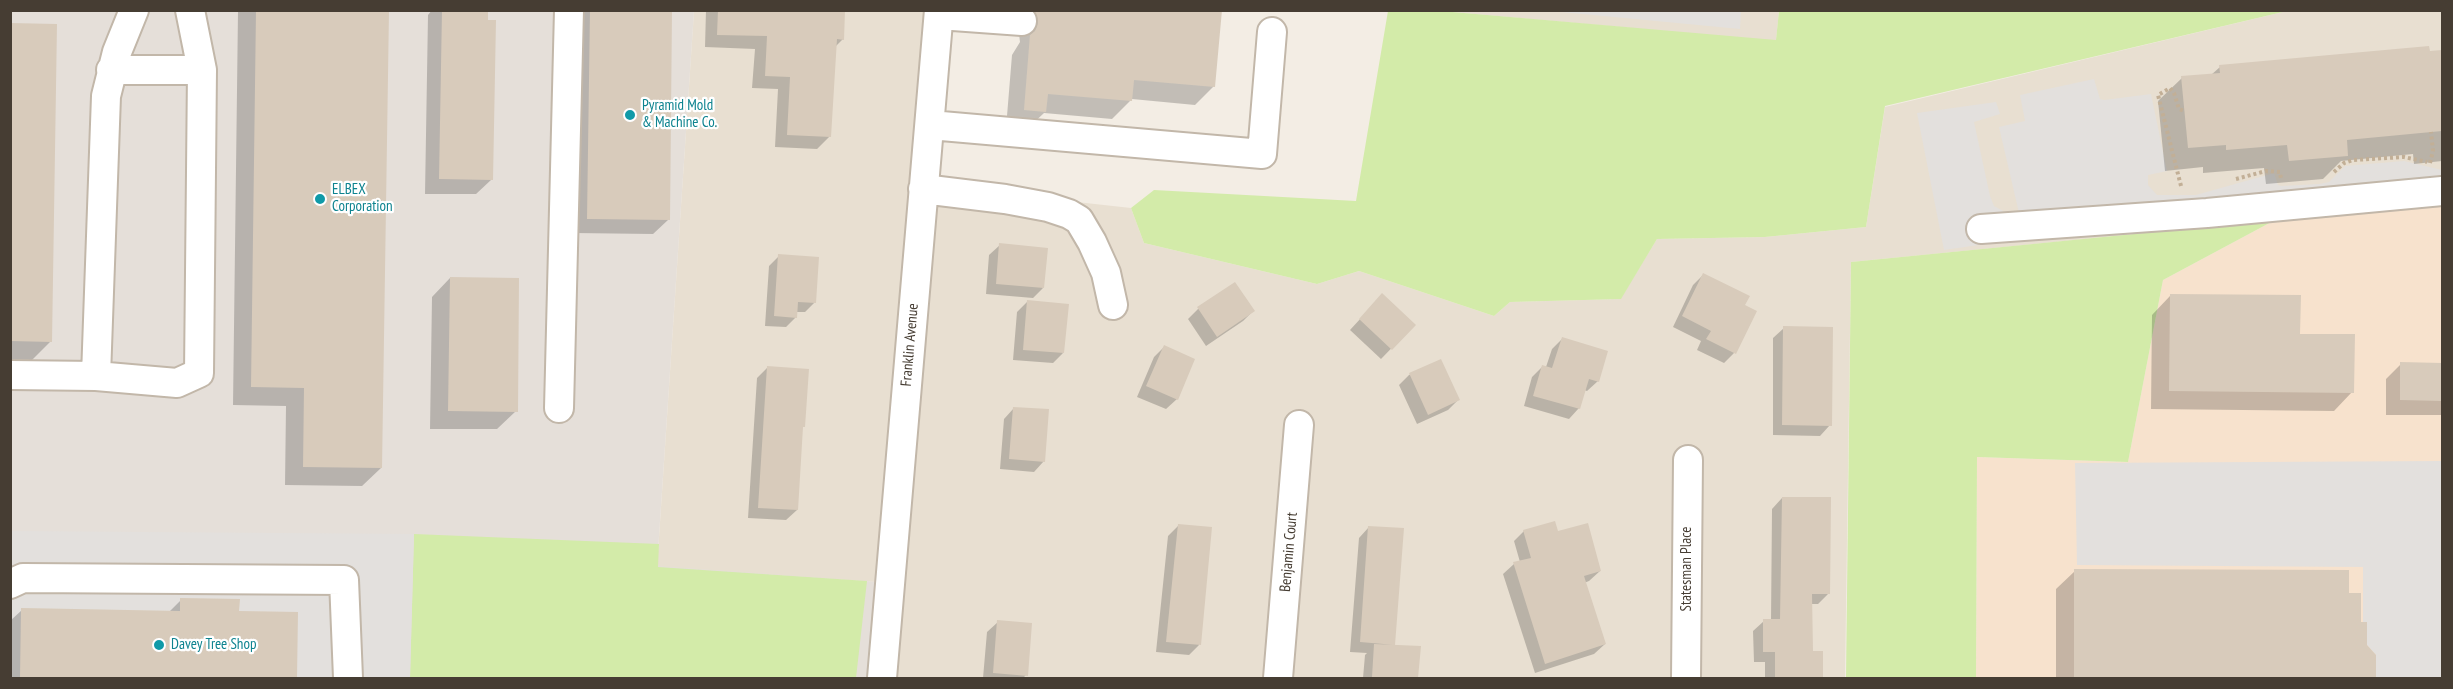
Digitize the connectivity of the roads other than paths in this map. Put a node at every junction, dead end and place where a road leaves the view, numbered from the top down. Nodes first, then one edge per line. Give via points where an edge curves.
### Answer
1 (134, 10) edge
2 (190, 10) edge
3 (569, 10) edge
4 (939, 13) edge
5 (1022, 21) dead end
6 (1272, 32) dead end
7 (111, 70) junction
8 (202, 70) junction
9 (930, 125) junction
10 (923, 189) junction
11 (2442, 191) edge
12 (1981, 229) dead end
13 (1113, 304) dead end
14 (10, 375) edge
15 (96, 376) junction
16 (559, 408) dead end
17 (1299, 425) dead end
18 (1688, 460) dead end
19 (10, 584) edge
20 (348, 678) edge
21 (882, 678) edge
22 (1278, 678) edge
23 (1686, 678) edge

1 - 7 street
2 - 8 street
3 - 16 street
4 - 5 street
4 - 9 street, Franklin Avenue
6 - 9 street via 1263,154
7 - 8 street
7 - 15 street via 103,124
8 - 15 street via 199,374 177,383
9 - 10 street, Franklin Avenue
10 - 13 street via 1048,207 1079,220 1106,273
10 - 21 street, Franklin Avenue
11 - 12 street
14 - 15 street
17 - 22 street, Benjamin Court
18 - 23 street, Statesman Place
19 - 20 street via 22,578 344,580

